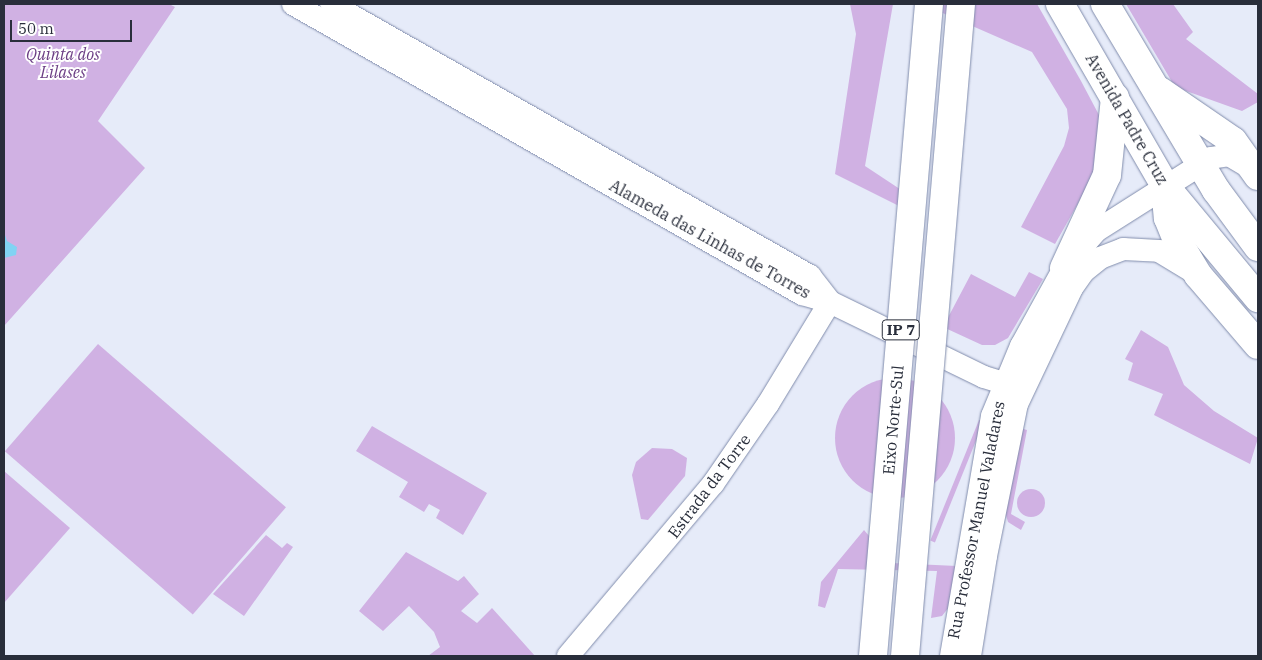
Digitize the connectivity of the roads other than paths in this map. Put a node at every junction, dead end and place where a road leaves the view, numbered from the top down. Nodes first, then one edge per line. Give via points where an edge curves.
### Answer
1 (292, 4) edge
2 (332, 4) edge
3 (929, 4) edge
4 (961, 4) edge
5 (1060, 4) edge
6 (1105, 4) edge
7 (434, 72) junction
8 (1155, 88) junction
9 (1115, 97) junction
10 (1200, 164) junction
11 (1257, 175) edge
12 (1165, 186) junction
13 (1258, 247) edge
14 (1064, 268) junction
15 (1198, 275) junction
16 (1258, 298) edge
17 (830, 302) junction
18 (1258, 345) edge
19 (1013, 386) junction
20 (986, 459) junction
21 (992, 531) junction
22 (963, 632) junction
23 (568, 656) edge
24 (873, 656) edge
25 (905, 656) edge
26 (951, 656) edge
27 (970, 656) edge

1 - 7 main road, Alameda das Linhas de Torres
2 - 7 main road, Alameda das Linhas de Torres
3 - 24 highway, Eixo Norte-Sul / IP 7, bridge
4 - 25 highway, Eixo Norte-Sul / IP 7, bridge
5 - 9 highway, Avenida Padre Cruz
6 - 8 highway
7 - 17 main road, Alameda das Linhas de Torres via 810,276
8 - 10 highway
8 - 11 highway via 1226,135
9 - 12 highway, Avenida Padre Cruz
9 - 14 highway via 1107,175
10 - 11 main road via 1218,155 1229,155
10 - 12 main road
10 - 13 highway
12 - 14 main road via 1096,231
12 - 15 highway via 1171,230
12 - 16 highway, Avenida Padre Cruz
14 - 19 main road
15 - 18 highway
15 - 19 main road via 1173,258 1147,248 1123,249 1100,258 1083,272 1072,288
17 - 19 main road via 984,377
17 - 23 main road, Estrada da Torre via 768,404 713,484
19 - 20 main road, Rua Professor Manuel Valadares via 992,416
19 - 21 main road, Rua Professor Manuel Valadares via 1013,420
20 - 21 main road via 980,517
20 - 22 main road, Rua Professor Manuel Valadares
21 - 22 main road, Rua Professor Manuel Valadares
22 - 26 main road, Rua Professor Manuel Valadares
22 - 27 main road, Rua Professor Manuel Valadares

